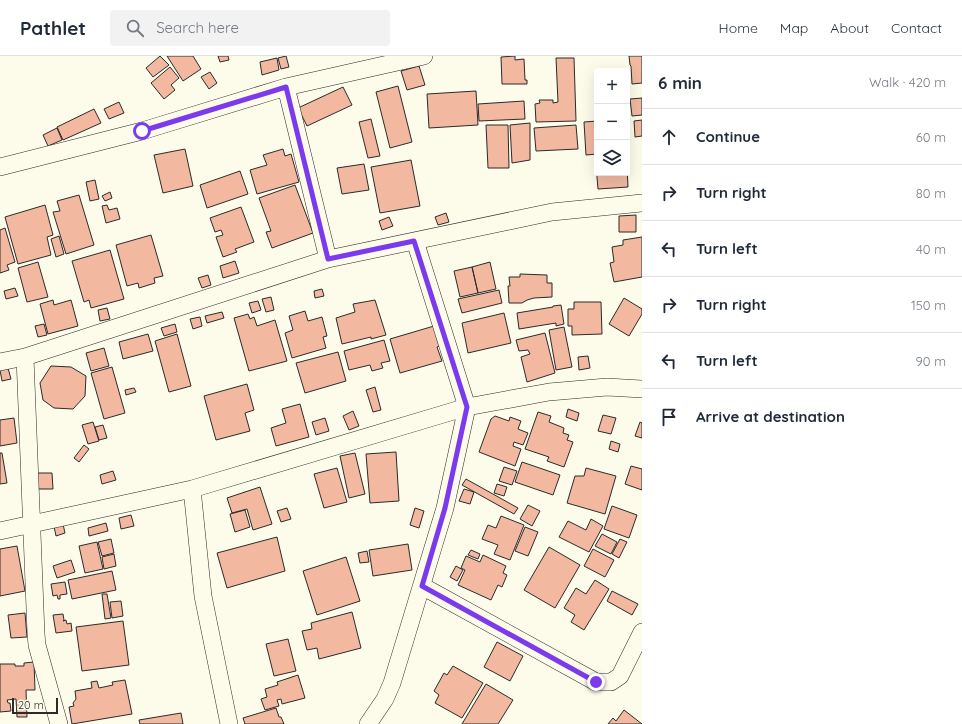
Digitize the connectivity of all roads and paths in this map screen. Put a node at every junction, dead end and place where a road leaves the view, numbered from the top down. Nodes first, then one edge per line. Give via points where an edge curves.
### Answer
1 (424, 56) edge
2 (286, 87) junction
3 (0, 167) edge
4 (642, 203) edge
5 (414, 241) junction
6 (328, 259) junction
7 (25, 357) junction
8 (0, 362) edge
9 (642, 389) edge
10 (467, 407) junction
11 (192, 489) junction
12 (32, 524) junction
13 (0, 532) edge
14 (422, 586) junction
15 (642, 632) edge
16 (59, 724) edge
17 (229, 724) edge
18 (368, 724) edge

1 - 2 street
2 - 3 street via 142,131
2 - 6 street
4 - 5 street via 552,212
5 - 6 street
5 - 10 street
6 - 7 street
7 - 8 street
7 - 12 street
9 - 10 street via 608,387 549,392
10 - 11 street
10 - 14 street via 445,508
11 - 12 street
11 - 17 street via 203,596
12 - 13 street
12 - 16 street via 37,646
14 - 15 street via 596,682 610,682 620,676
14 - 18 street via 392,683 385,699

